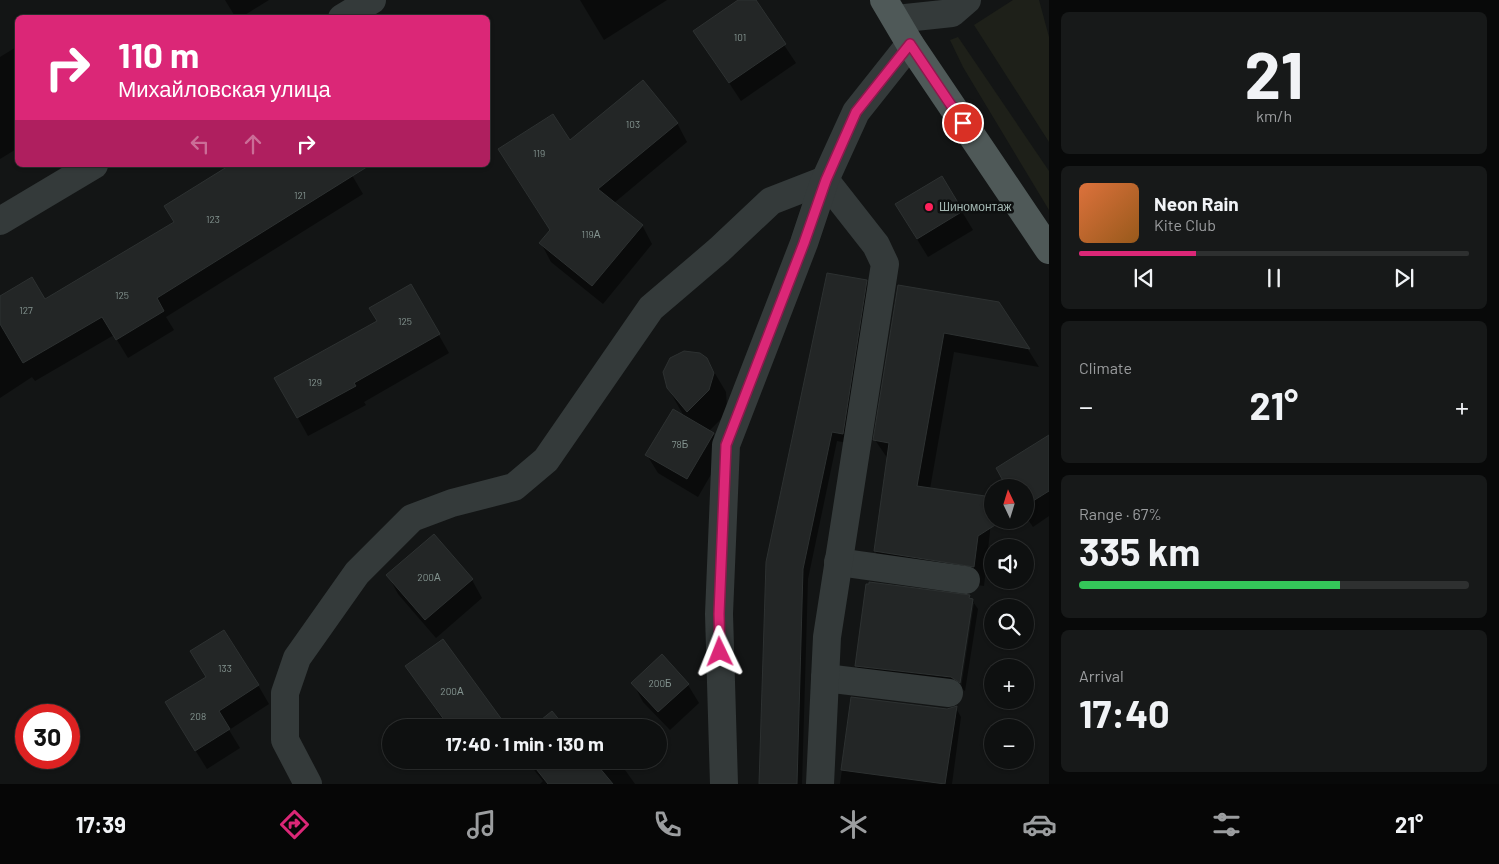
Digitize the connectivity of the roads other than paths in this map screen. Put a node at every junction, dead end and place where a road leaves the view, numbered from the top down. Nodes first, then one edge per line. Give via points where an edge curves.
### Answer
1 (372, 0) edge
2 (967, 0) edge
3 (890, 10) edge
4 (347, 15) edge
5 (910, 44) junction
6 (91, 167) edge
7 (826, 180) junction
8 (0, 221) edge
9 (1049, 250) edge
10 (838, 562) junction
11 (966, 580) dead end
12 (825, 678) junction
13 (949, 693) dead end
14 (308, 784) edge
15 (724, 784) edge
16 (822, 784) edge

1 - 4 street
2 - 3 street via 952,13
3 - 5 main road
5 - 7 street via 856,112
5 - 9 main road
6 - 8 street
7 - 10 street via 876,245 885,264
7 - 14 street via 772,201 651,308 546,460 514,487 452,503 412,518 356,573 298,658 285,693 285,740
7 - 15 street via 726,445 719,614
10 - 11 street
10 - 12 street via 827,637
12 - 13 street
12 - 16 street

